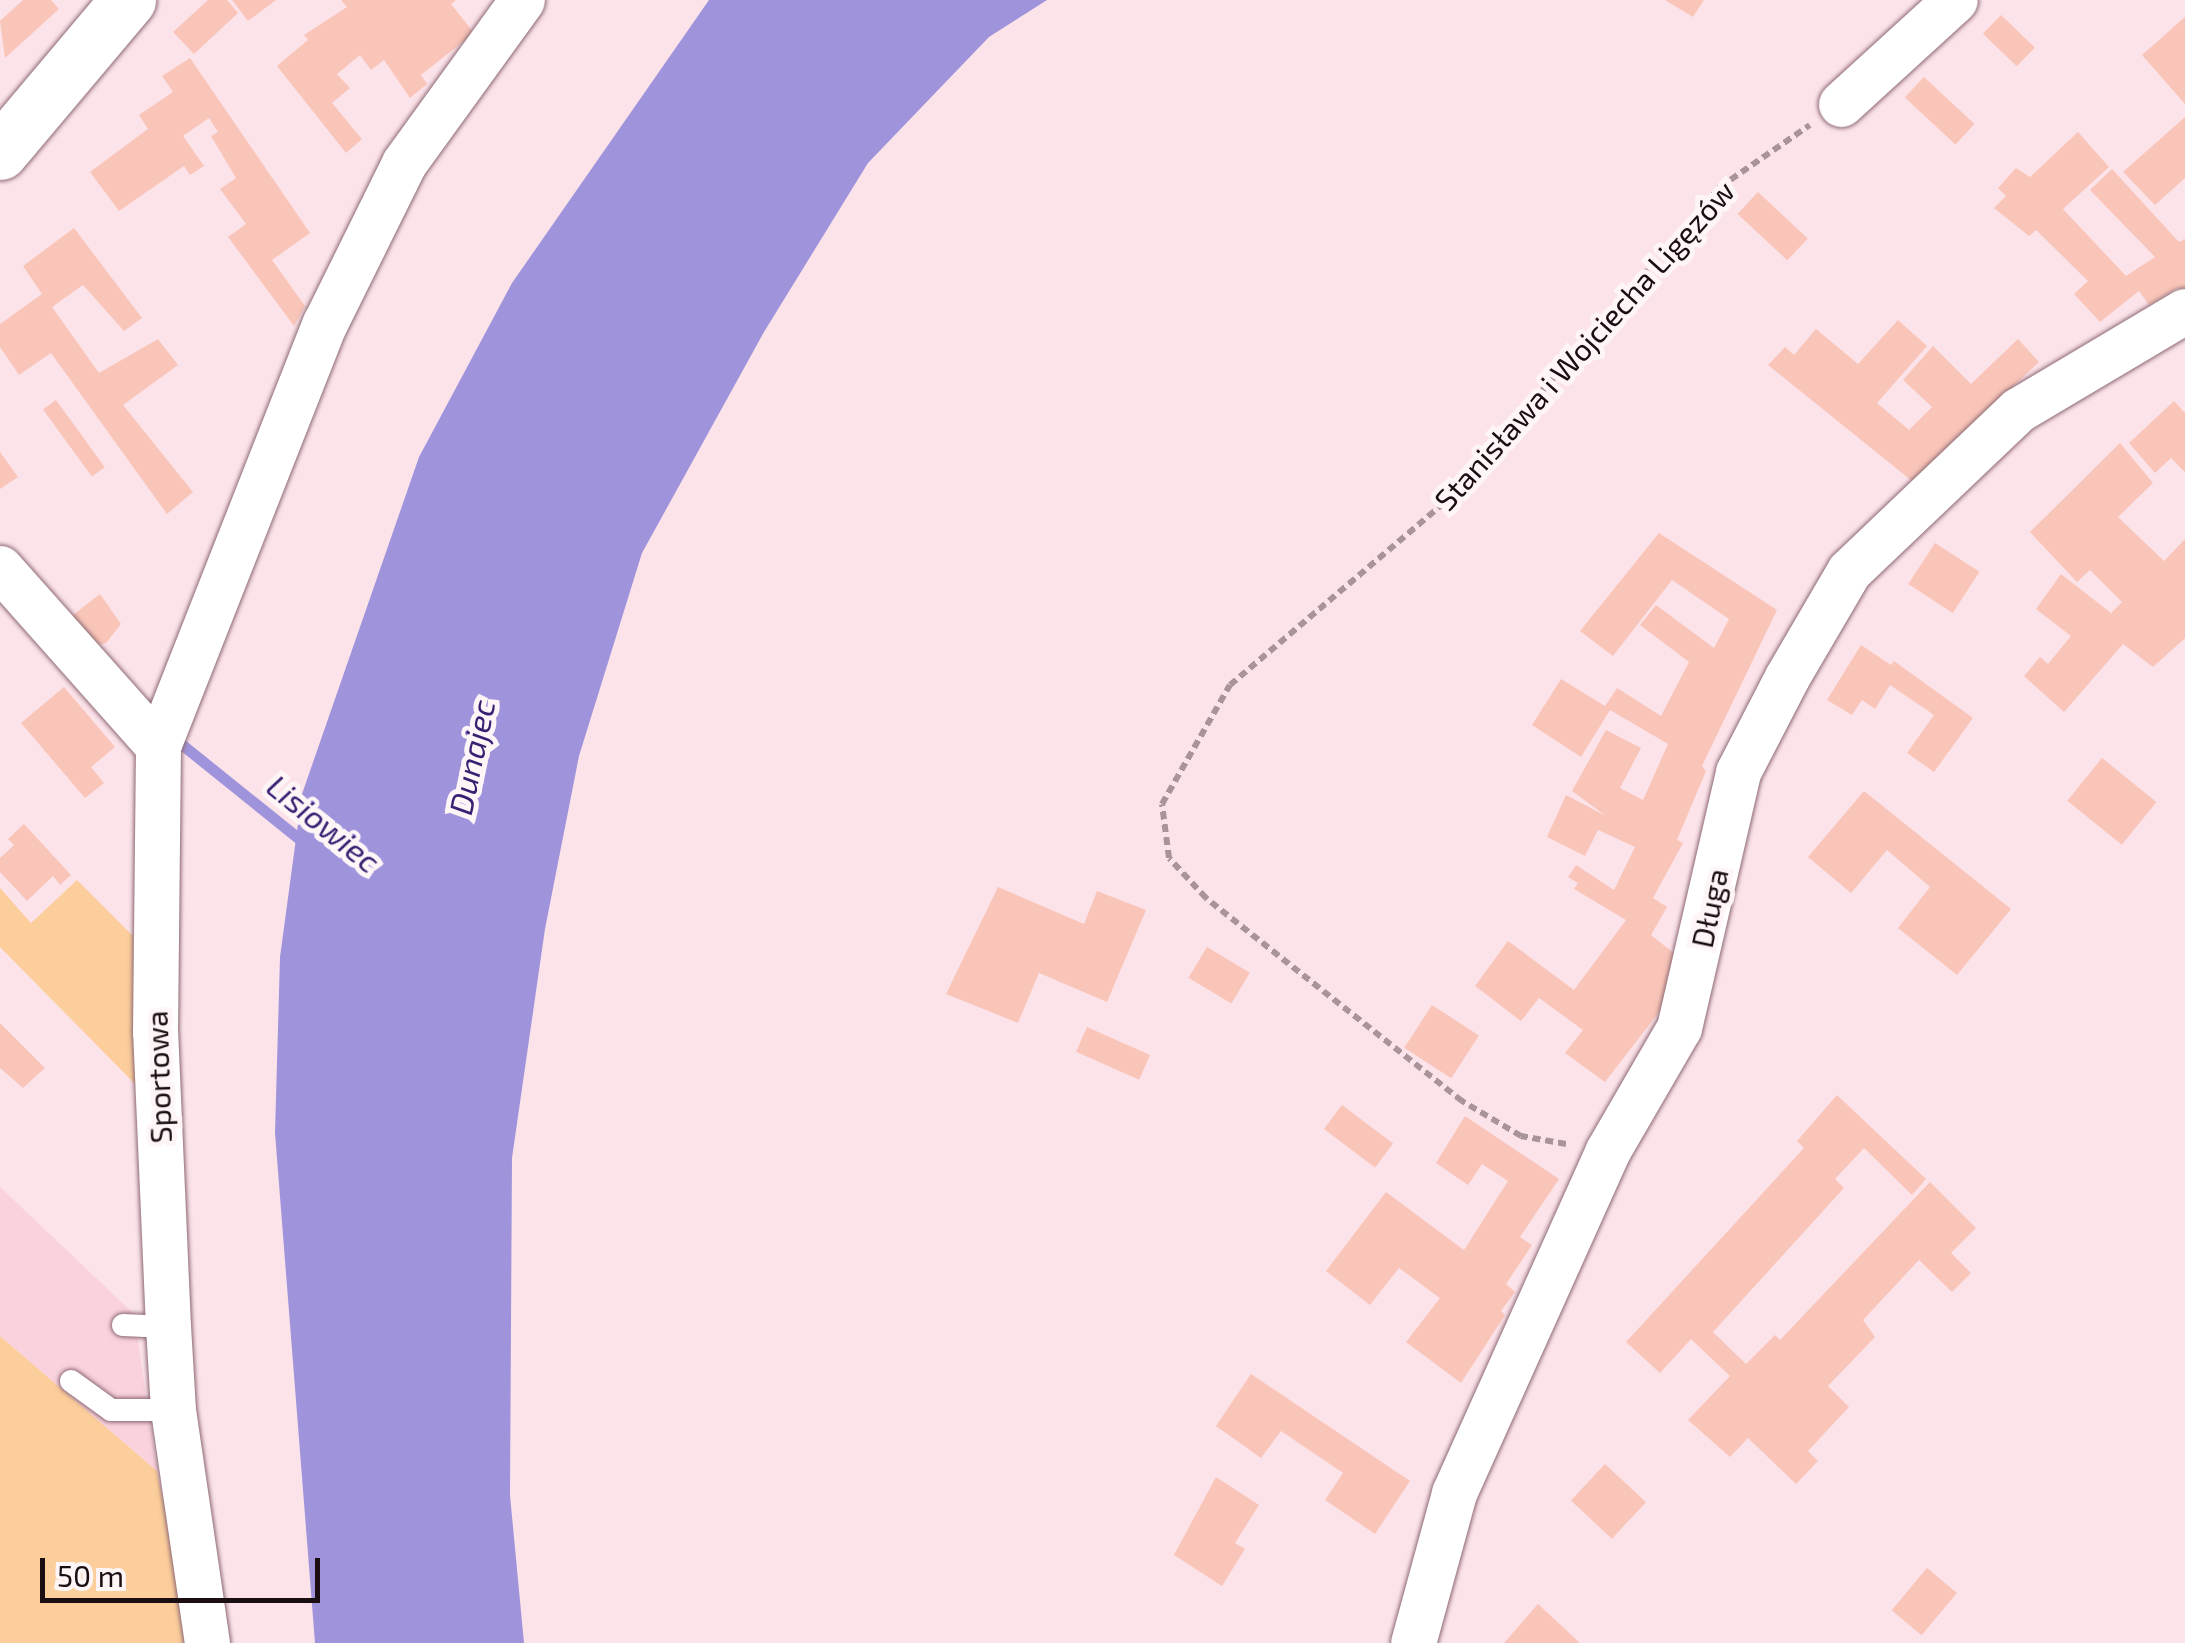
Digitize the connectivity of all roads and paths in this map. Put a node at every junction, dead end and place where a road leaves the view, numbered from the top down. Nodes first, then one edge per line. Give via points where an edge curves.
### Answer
1 (128, 0) edge
2 (522, 0) edge
3 (1955, 0) edge
4 (1841, 104) joint
5 (0, 152) edge
6 (2185, 311) edge
7 (0, 568) edge
8 (158, 746) junction
9 (1607, 1152) junction
10 (123, 1325) dead end
11 (168, 1327) junction
12 (71, 1381) dead end
13 (173, 1410) junction
14 (207, 1643) edge
15 (1413, 1643) edge

1 - 5 street
2 - 8 street via 404,163 325,323
3 - 4 street
4 - 9 path, Stanisława i Wojciecha Ligęzów via 1720,187 1446,501 1230,685 1162,804 1170,858 1206,898 1291,960 1400,1056 1522,1136
6 - 9 street, Długa via 2018,410 1849,571 1738,772 1679,1028
7 - 8 street
8 - 11 street, Sportowa via 155,1032
9 - 15 street, Długa via 1454,1493
10 - 11 lane
11 - 13 street, Sportowa
12 - 13 lane via 111,1410
13 - 14 street, Sportowa

